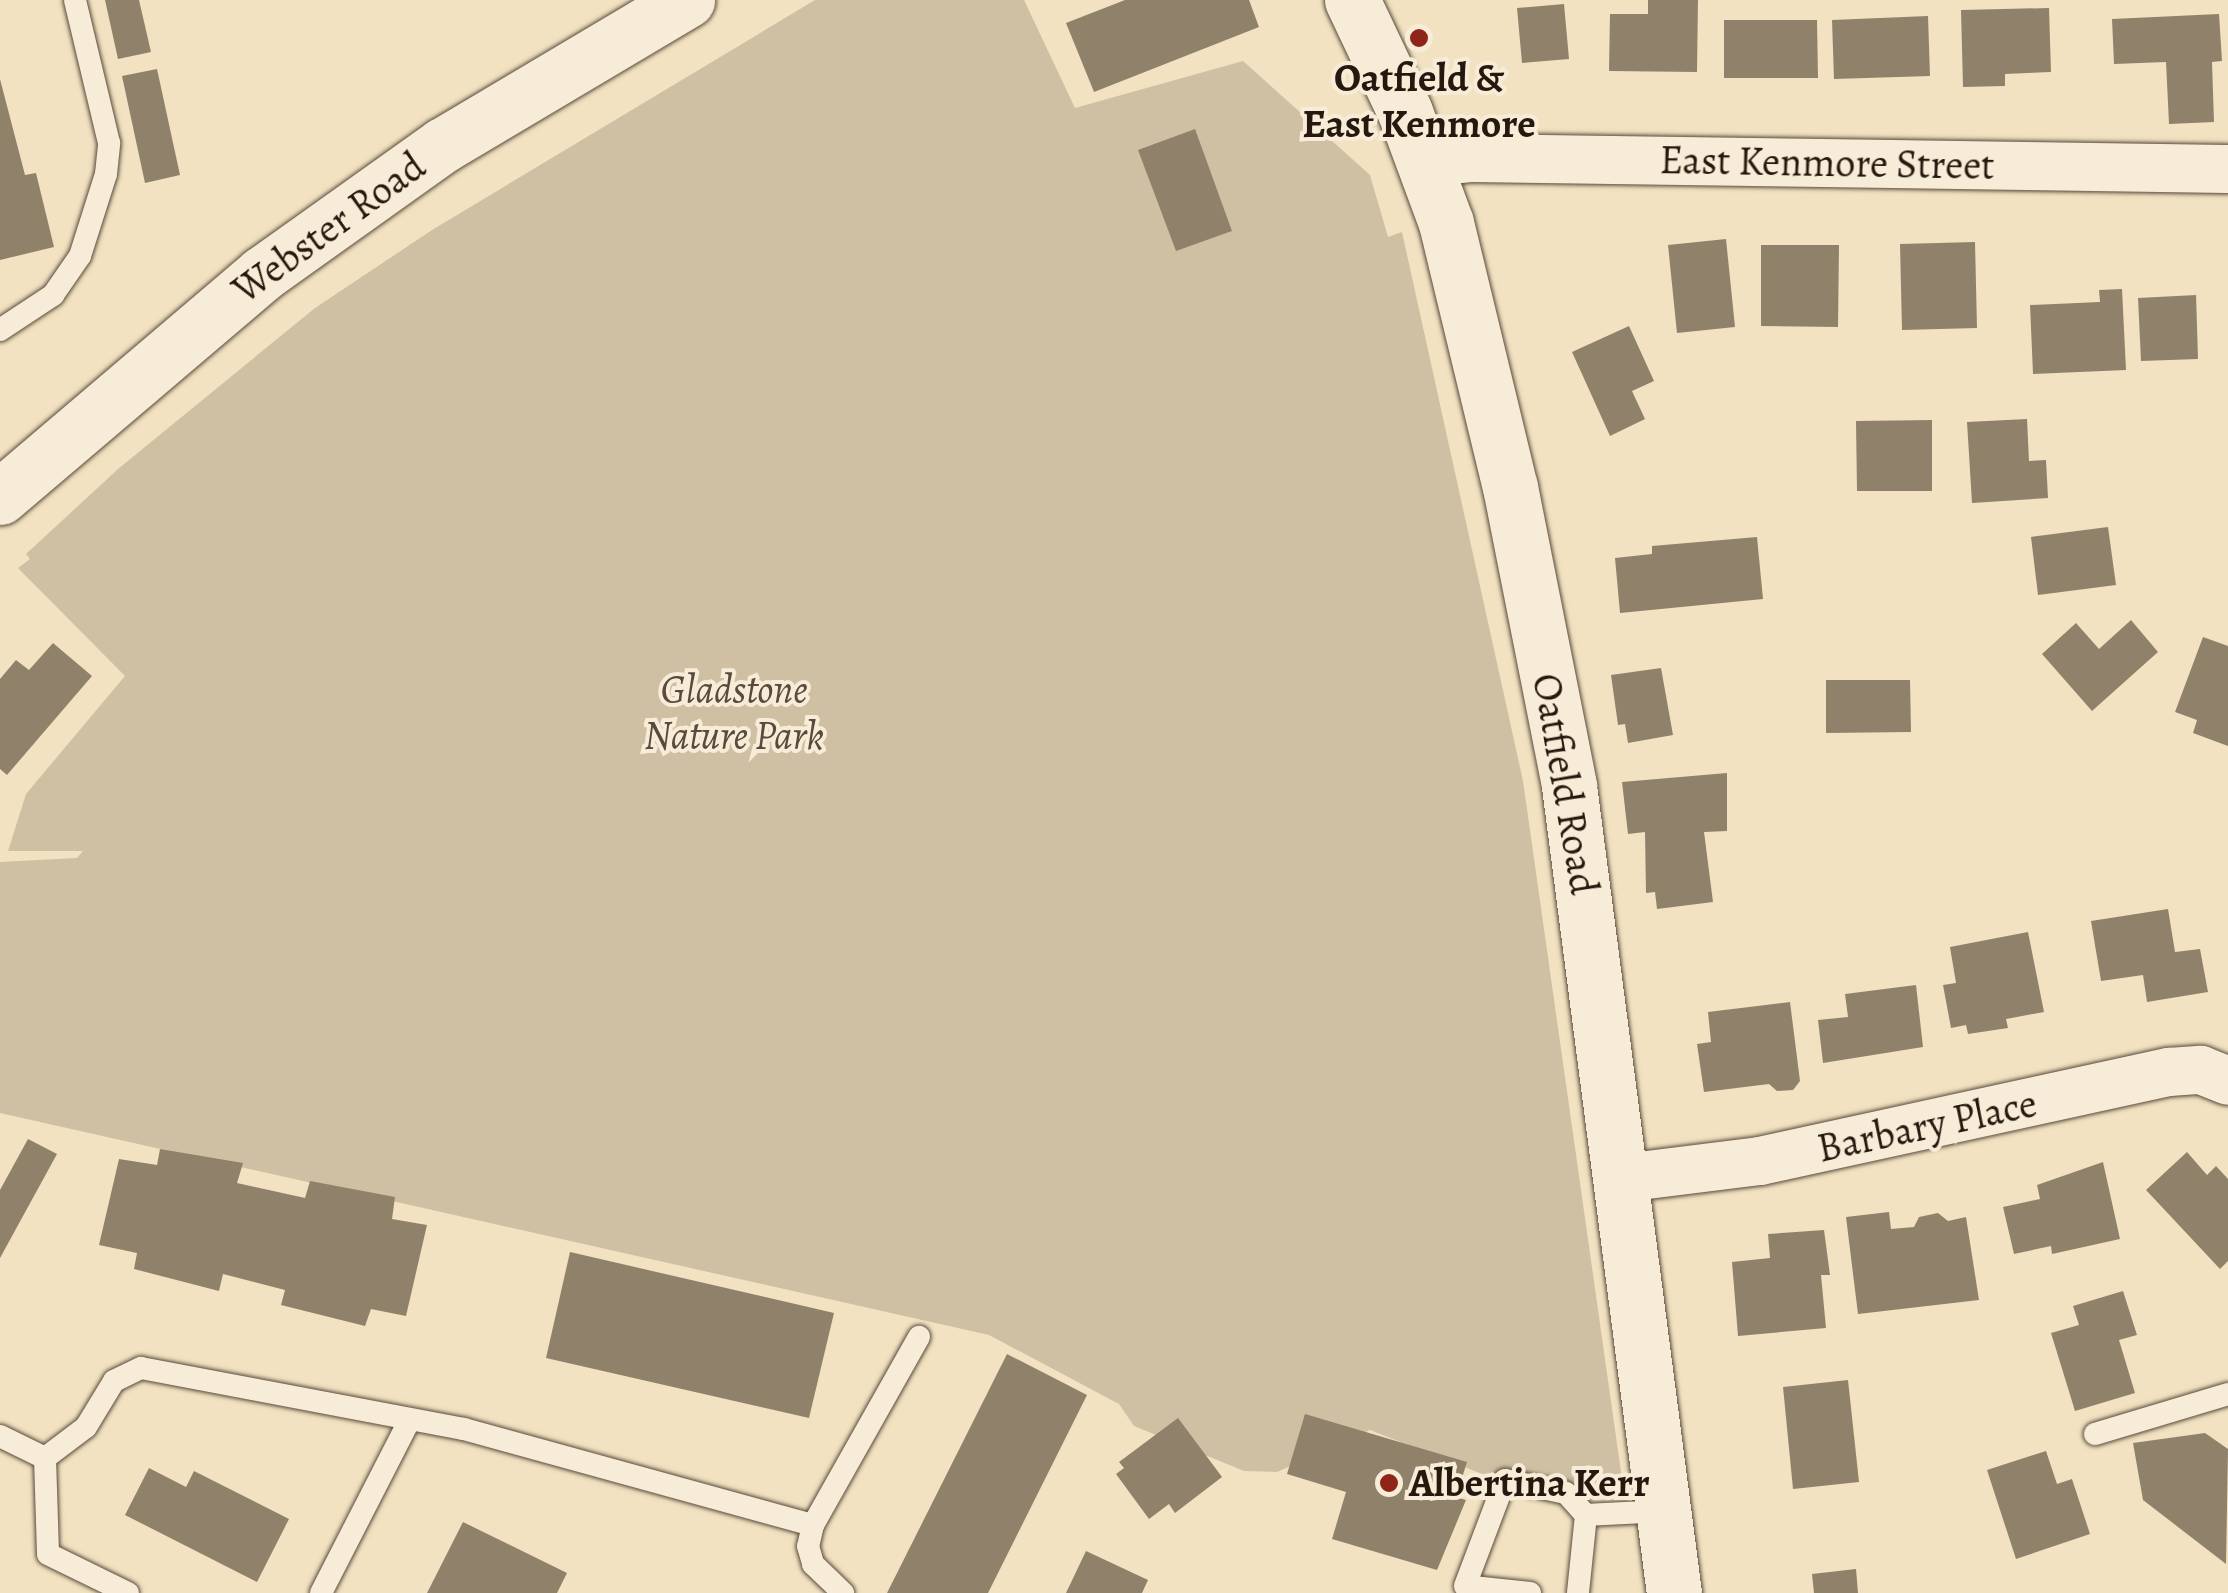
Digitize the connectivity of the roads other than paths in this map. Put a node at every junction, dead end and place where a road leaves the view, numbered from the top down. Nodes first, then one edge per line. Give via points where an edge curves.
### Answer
1 (74, 0) edge
2 (687, 0) edge
3 (1352, 0) edge
4 (1425, 163) junction
5 (2228, 169) edge
6 (0, 330) edge
7 (0, 497) edge
8 (2228, 1082) edge
9 (1623, 1178) junction
10 (919, 1338) dead end
11 (2228, 1394) edge
12 (409, 1421) junction
13 (2094, 1434) dead end
14 (0, 1436) edge
15 (46, 1458) junction
16 (1664, 1512) junction
17 (1586, 1515) junction
18 (812, 1526) junction
19 (128, 1593) edge
20 (321, 1593) edge
21 (843, 1593) edge
22 (1530, 1593) edge
23 (1578, 1593) edge
24 (1674, 1593) edge

1 - 6 lane via 108,143 106,174 80,256 53,295
2 - 7 main road, Webster Road via 444,145 262,274
3 - 4 main road, Oatfield Road
4 - 5 street, East Kenmore Street via 1472,158
4 - 9 main road, Oatfield Road via 1478,344 1570,786
8 - 9 street, Barbary Place via 2201,1070 2169,1072 1778,1157
9 - 16 main road, Oatfield Road
10 - 18 lane
11 - 13 lane
12 - 15 lane via 141,1368 114,1381 86,1427
12 - 18 lane via 464,1429
12 - 20 lane
14 - 15 lane
15 - 19 lane via 48,1554
16 - 17 lane
16 - 24 main road, Oatfield Road
17 - 22 lane via 1566,1493 1505,1480 1466,1586
17 - 23 lane
18 - 21 lane via 813,1564

